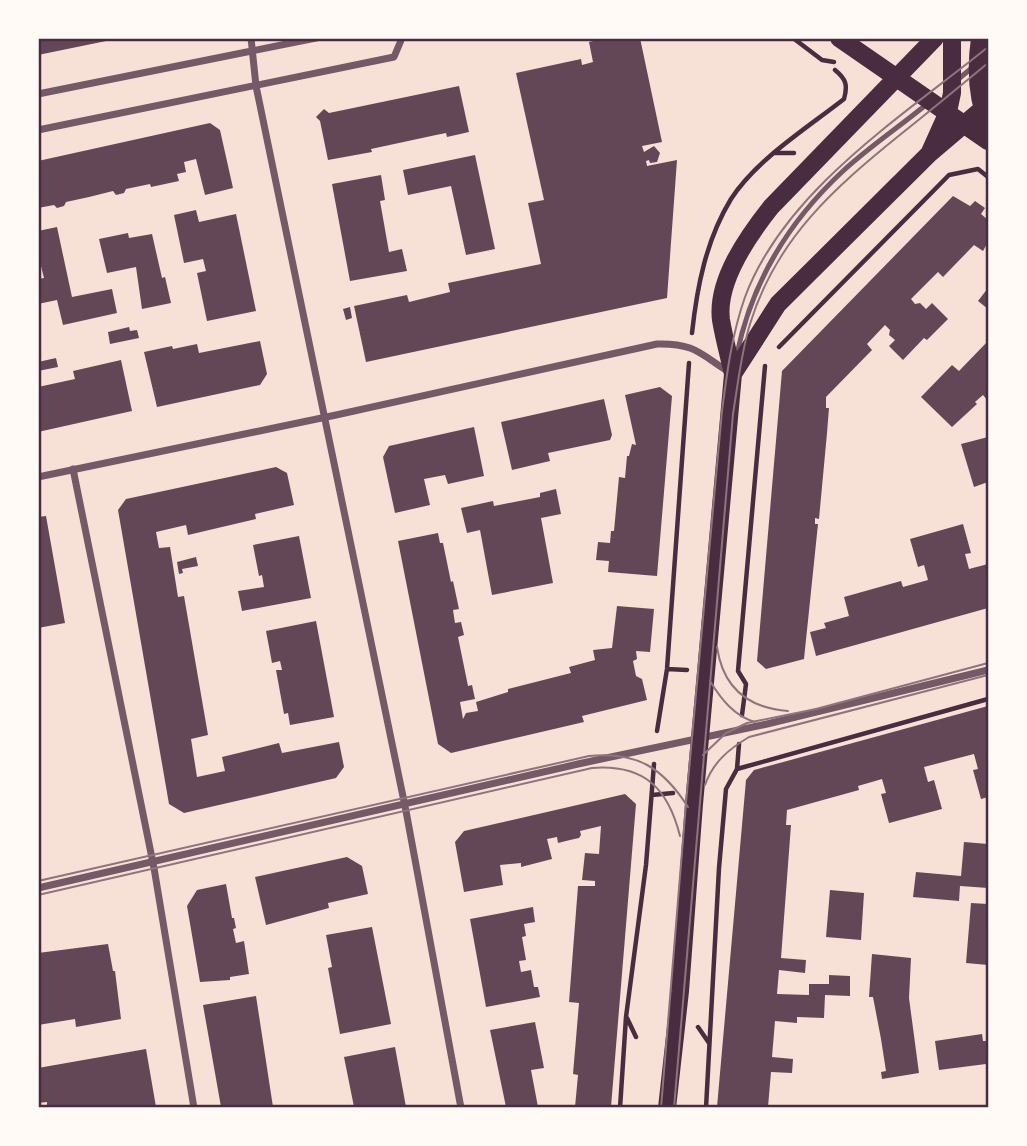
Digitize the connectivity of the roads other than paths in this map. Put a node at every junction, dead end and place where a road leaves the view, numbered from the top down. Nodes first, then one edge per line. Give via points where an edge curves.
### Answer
1 (251, 38) edge
2 (316, 38) edge
3 (402, 38) edge
4 (839, 38) edge
5 (935, 38) edge
6 (952, 38) edge
7 (980, 38) edge
8 (254, 53) junction
9 (983, 59) edge
10 (898, 77) junction
11 (257, 86) junction
12 (942, 92) junction
13 (38, 94) edge
14 (948, 112) junction
15 (986, 113) edge
16 (966, 124) junction
17 (38, 130) edge
18 (989, 141) edge
19 (929, 155) junction
20 (733, 374) junction
21 (326, 417) junction
22 (73, 469) junction
23 (38, 477) edge
24 (989, 670) edge
25 (700, 738) junction
26 (405, 804) junction
27 (153, 862) junction
28 (38, 888) edge
29 (194, 1108) edge
30 (461, 1108) edge
31 (667, 1108) edge

1 - 8 street
2 - 8 street
3 - 11 street via 394,57
4 - 10 main road
5 - 10 main road
6 - 12 main road
7 - 9 main road
8 - 11 street
8 - 13 street
9 - 12 lane
9 - 15 main road
10 - 12 main road
10 - 20 main road via 771,207 739,253 724,291 720,317
11 - 17 street
11 - 21 street
12 - 14 main road
12 - 14 main road
12 - 20 lane via 843,171 783,239 754,296
14 - 16 main road
14 - 19 main road
15 - 16 main road
16 - 18 main road
16 - 19 main road
19 - 20 main road via 778,304
20 - 21 street via 691,347 657,344
20 - 25 main road
21 - 22 street
21 - 26 street
22 - 23 street
22 - 27 street
24 - 25 street
25 - 26 street
25 - 31 main road
26 - 27 street
26 - 30 street
27 - 28 street
27 - 29 street

